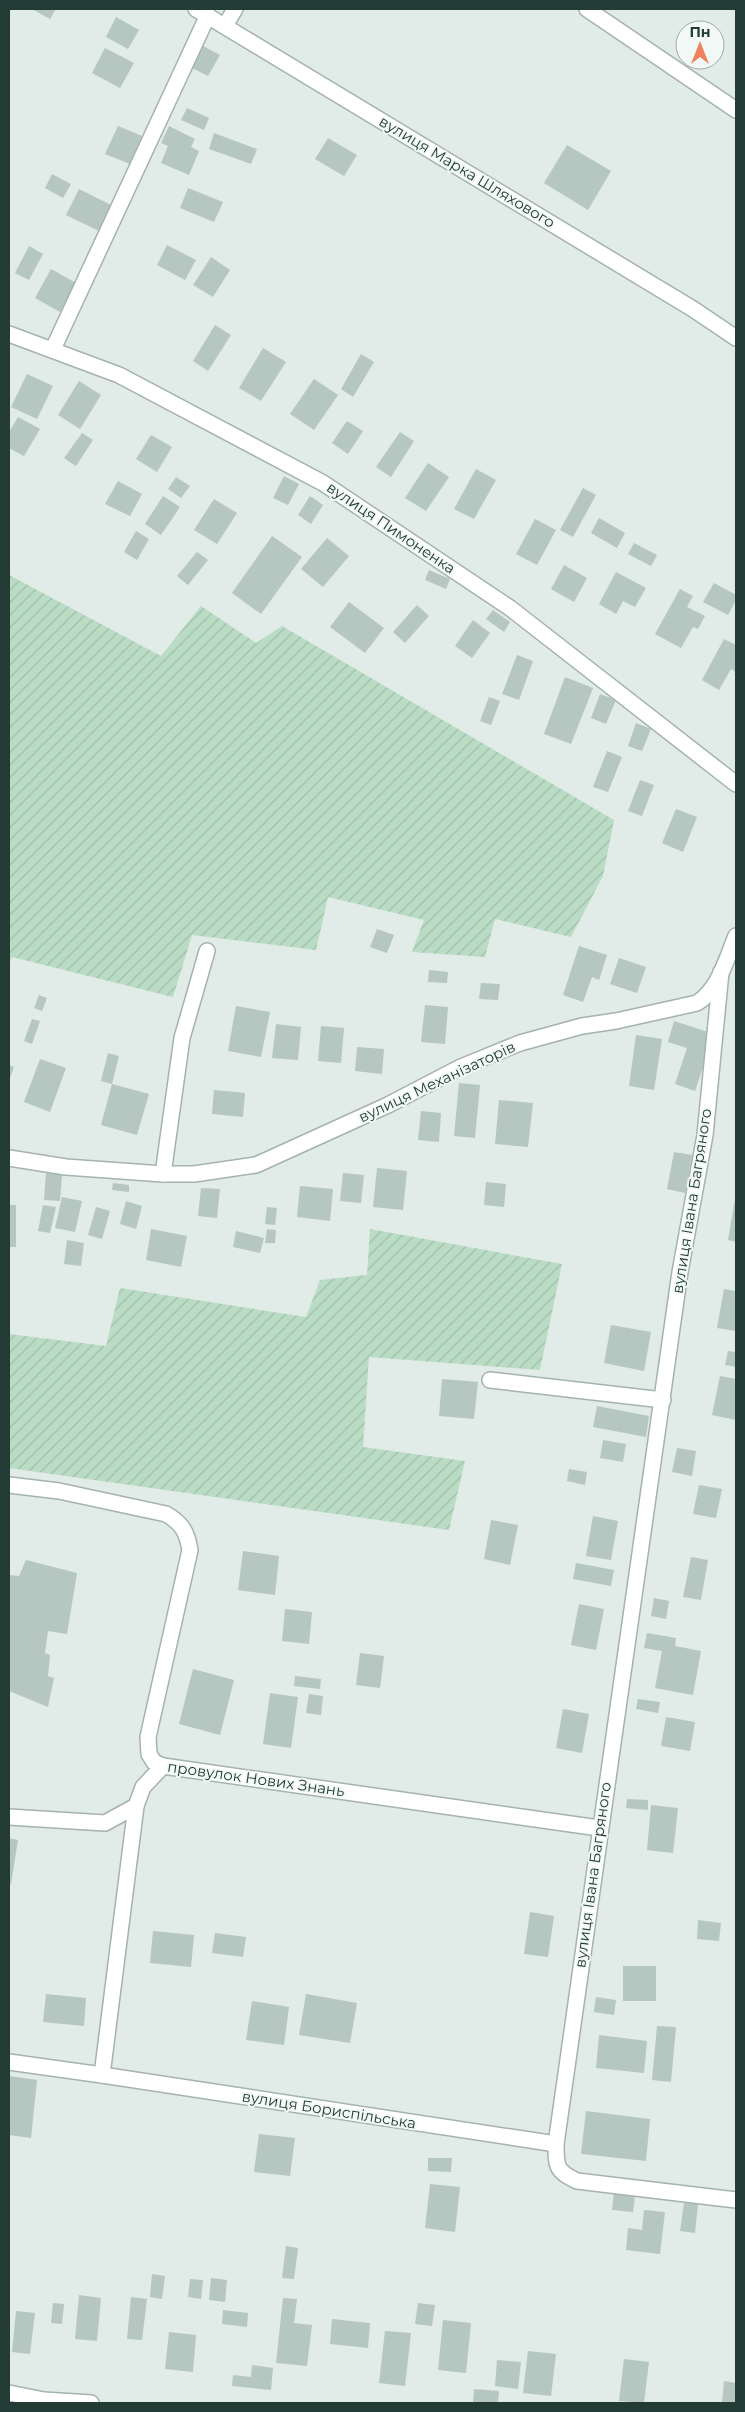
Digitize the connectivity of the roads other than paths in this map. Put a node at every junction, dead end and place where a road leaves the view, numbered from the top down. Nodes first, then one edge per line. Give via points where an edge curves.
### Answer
1 (235, 9) edge
2 (587, 9) edge
3 (202, 12) edge
4 (225, 26) junction
5 (736, 110) edge
6 (9, 334) edge
7 (736, 338) edge
8 (53, 349) junction
9 (736, 784) edge
10 (736, 936) edge
11 (207, 951) dead end
12 (721, 972) junction
13 (679, 1008) junction
14 (715, 1021) junction
15 (9, 1158) edge
16 (163, 1174) junction
17 (490, 1380) dead end
18 (663, 1400) junction
19 (9, 1485) edge
20 (163, 1766) junction
21 (136, 1806) junction
22 (9, 1817) edge
23 (599, 1828) junction
24 (9, 2062) edge
25 (102, 2075) junction
26 (556, 2144) junction
27 (736, 2200) edge
28 (9, 2393) edge
29 (90, 2403) edge

1 - 4 street
2 - 5 street
3 - 4 street, вулиця Марка Шляхового
3 - 8 street
4 - 7 street, вулиця Марка Шляхового via 693,308
6 - 8 street, вулиця Пимоненка
8 - 9 street, вулиця Пимоненка via 120,375 323,483 510,608
10 - 12 street, вулиця Механізаторів
11 - 16 street via 182,1038
12 - 13 street, вулиця Механізаторів via 707,996
12 - 14 street, вулиця Івана Багряного
13 - 14 street via 705,1008 712,1012
13 - 16 street, вулиця Механізаторів via 550,1033 490,1054 256,1165 194,1174
14 - 18 street, вулиця Івана Багряного via 705,1135 680,1272
15 - 16 street, вулиця Механізаторів via 66,1167
17 - 18 street
18 - 23 street, вулиця Івана Багряного
19 - 20 street, провулок Нових Знань via 59,1491 166,1514 178,1521 188,1535 190,1550 148,1737 149,1754 154,1762
20 - 21 street via 143,1786
20 - 23 street, провулок Нових Знань
21 - 22 street via 105,1823
21 - 25 street
23 - 26 street, вулиця Івана Багряного
24 - 25 street, вулиця Бориспільська
25 - 26 street, вулиця Бориспільська
26 - 27 street, вулиця Івана Багряного via 556,2164 564,2175 577,2181
28 - 29 street via 44,2400

